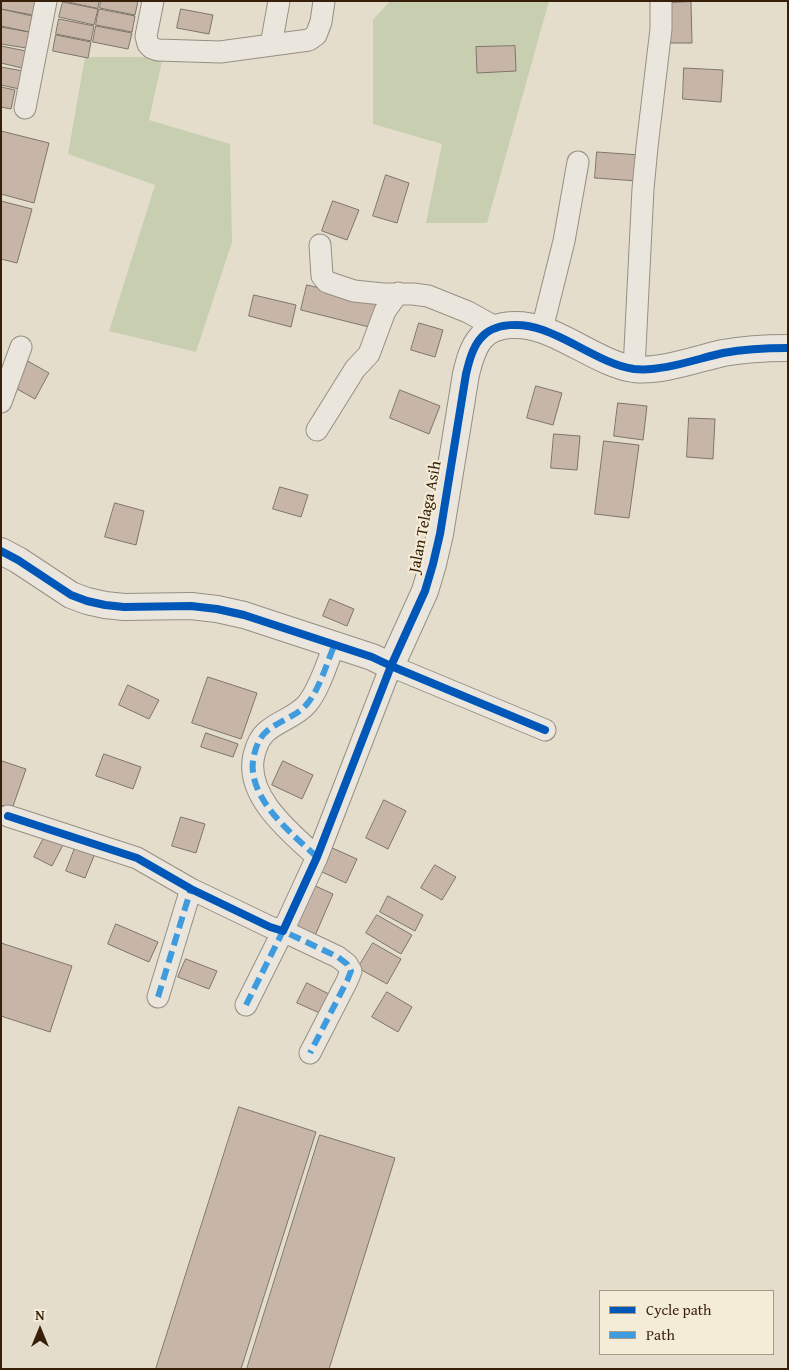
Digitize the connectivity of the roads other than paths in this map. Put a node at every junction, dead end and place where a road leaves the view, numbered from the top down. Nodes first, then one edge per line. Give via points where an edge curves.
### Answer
1 (46, 1) edge
2 (153, 1) edge
3 (279, 1) edge
4 (324, 1) edge
5 (661, 1) edge
6 (271, 45) junction
7 (24, 108) dead end
8 (578, 162) dead end
9 (320, 245) dead end
10 (398, 293) junction
11 (495, 327) junction
12 (542, 329) junction
13 (21, 347) dead end
14 (788, 348) edge
15 (634, 369) junction
16 (1, 402) edge
17 (317, 430) dead end
18 (1, 550) edge
19 (334, 646) junction
20 (391, 666) junction
21 (545, 730) dead end
22 (8, 816) dead end
23 (317, 856) junction
24 (191, 889) junction
25 (283, 931) junction
26 (158, 997) dead end
27 (246, 1005) dead end
28 (310, 1053) dead end

1 - 7 street
2 - 6 street via 146,36 152,48 220,52
3 - 6 street
4 - 6 street via 316,35 309,40
5 - 15 street via 661,28 643,189
8 - 12 street via 564,241
9 - 10 street via 322,276 327,282 354,291
10 - 11 street via 442,301
10 - 17 street via 386,311 369,354 355,369
11 - 12 street via 519,325
11 - 20 street, Jalan Telaga Asih via 480,339 472,354 433,564 425,591
12 - 15 street via 616,364
13 - 16 street
14 - 15 street via 746,349 663,367
18 - 19 street via 71,595 86,601 124,607 217,609
19 - 20 street
19 - 23 street via 312,698 305,707 266,732 256,745 252,763 254,780 270,810
20 - 21 street
20 - 23 street
22 - 24 street via 137,858
23 - 25 street
24 - 25 street
24 - 26 street
25 - 27 street
25 - 28 street via 338,957 351,971

